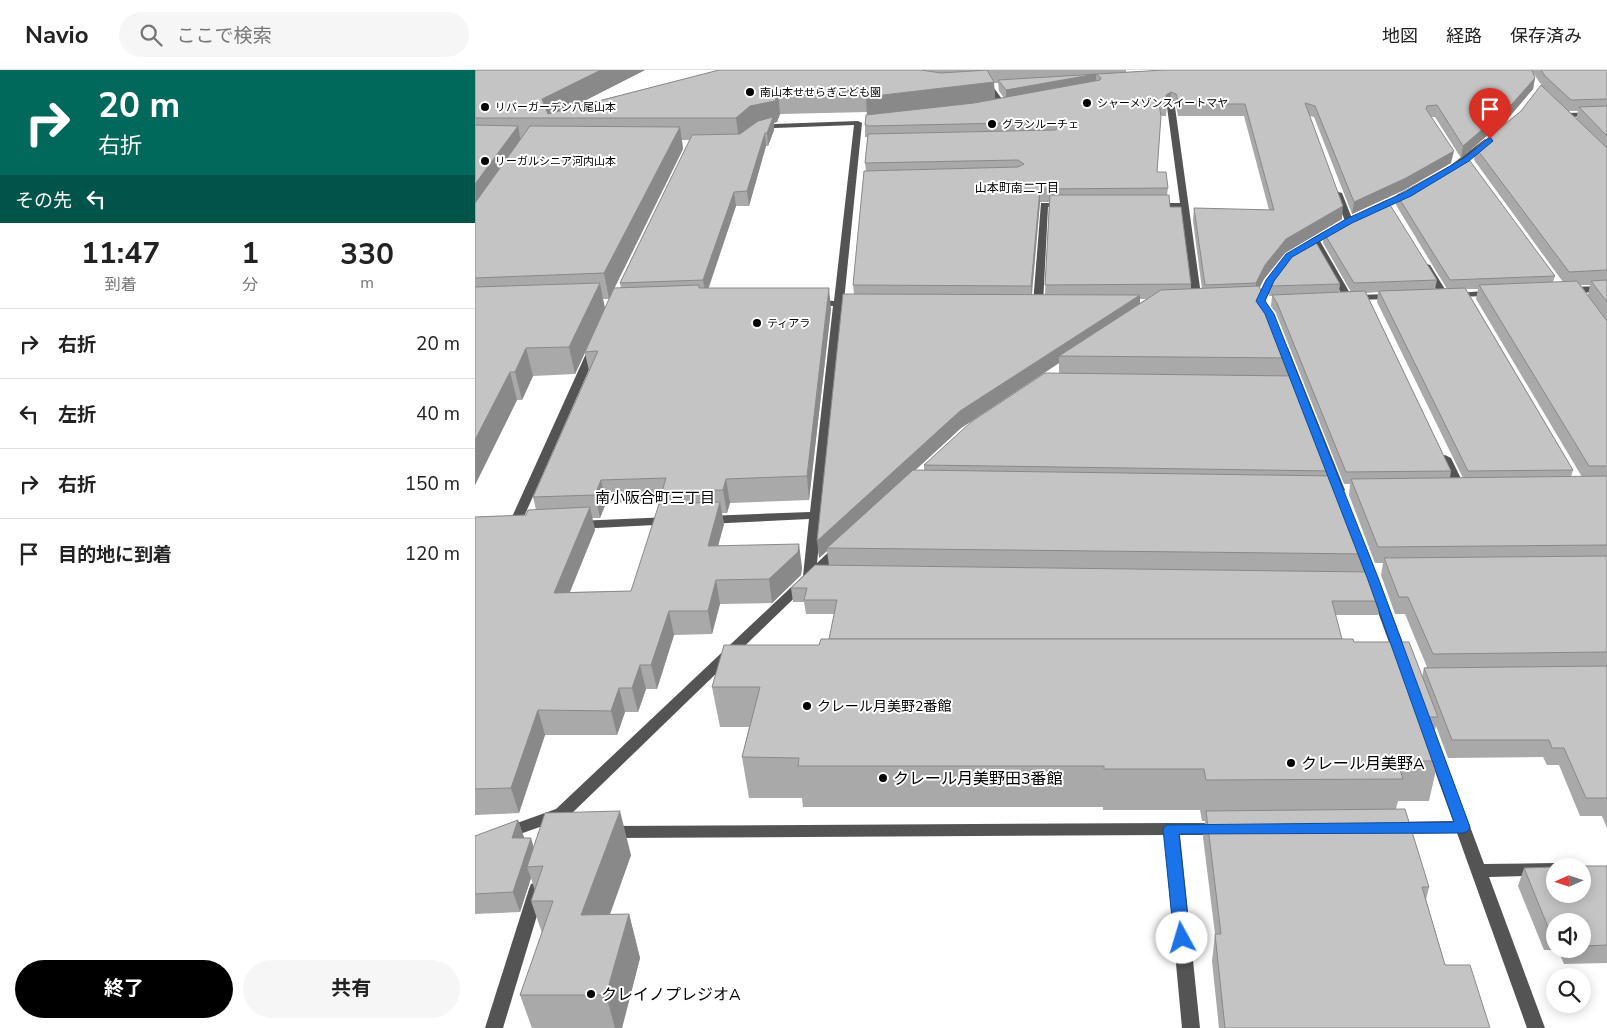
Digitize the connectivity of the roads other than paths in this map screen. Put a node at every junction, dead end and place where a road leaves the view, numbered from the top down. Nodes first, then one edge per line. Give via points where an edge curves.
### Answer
1 (978, 70) edge
2 (989, 88) junction
3 (998, 88) edge
4 (979, 89) edge
5 (1013, 104) edge
6 (1003, 106) junction
7 (993, 108) edge
8 (1171, 108) dead end
9 (1559, 108) edge
10 (1566, 114) junction
11 (1607, 114) edge
12 (1572, 121) edge
13 (868, 122) edge
14 (858, 123) junction
15 (753, 135) edge
16 (1494, 136) edge
17 (856, 142) junction
18 (866, 142) edge
19 (1460, 160) junction
20 (1472, 167) edge
21 (1442, 174) edge
22 (851, 180) junction
23 (861, 180) edge
24 (1335, 187) edge
25 (1417, 189) edge
26 (1072, 205) edge
27 (1147, 206) edge
28 (1184, 206) junction
29 (1357, 217) junction
30 (1315, 241) junction
31 (1424, 262) edge
32 (1558, 288) edge
33 (1607, 289) edge
34 (1506, 293) edge
35 (1406, 296) edge
36 (808, 303) edge
37 (1197, 303) edge
38 (837, 304) junction
39 (865, 304) edge
40 (1038, 304) edge
41 (1263, 304) edge
42 (1276, 331) edge
43 (597, 341) edge
44 (1439, 446) edge
45 (1460, 489) edge
46 (1339, 492) edge
47 (815, 515) junction
48 (698, 520) edge
49 (679, 521) edge
50 (562, 526) edge
51 (513, 528) edge
52 (1356, 534) edge
53 (847, 541) edge
54 (832, 573) edge
55 (1374, 573) junction
56 (811, 575) junction
57 (1354, 580) edge
58 (710, 671) junction
59 (729, 671) edge
60 (1407, 672) edge
61 (1422, 716) edge
62 (562, 813) junction
63 (1463, 827) junction
64 (1375, 828) edge
65 (1171, 829) junction
66 (1239, 829) edge
67 (555, 832) edge
68 (595, 832) edge
69 (475, 844) edge
70 (543, 870) edge
71 (1546, 870) edge
72 (1479, 871) junction
73 (493, 1028) edge
74 (1191, 1028) edge
75 (1536, 1028) edge

1 - 2 street
2 - 3 street
2 - 4 street
2 - 6 street
5 - 6 street
6 - 7 street
8 - 28 street
9 - 10 street
10 - 11 street
10 - 12 street
13 - 14 street
14 - 15 street via 775,126 756,131
14 - 17 street
16 - 19 street
17 - 18 street
17 - 22 street
19 - 20 street
19 - 21 street
22 - 23 street
22 - 38 street
24 - 29 street
25 - 29 street via 1390,207
26 - 40 street via 1044,205
27 - 28 street
28 - 37 street
29 - 30 street
30 - 35 street via 1343,298 1370,302
30 - 41 street via 1289,256 1270,280
31 - 34 street via 1439,295 1470,298
32 - 33 street via 1581,294
36 - 38 street
38 - 39 street
38 - 47 street
42 - 46 street via 1292,384
43 - 51 street
44 - 45 street
47 - 48 street
47 - 56 street
49 - 50 street
52 - 55 street
53 - 56 street
54 - 56 street
55 - 57 street
55 - 60 street
56 - 58 street
58 - 59 street
58 - 62 street
61 - 63 street
62 - 67 street
62 - 69 street
63 - 64 street
63 - 72 street
65 - 66 street
65 - 68 street
65 - 74 street
70 - 73 street
71 - 72 street
72 - 75 street

